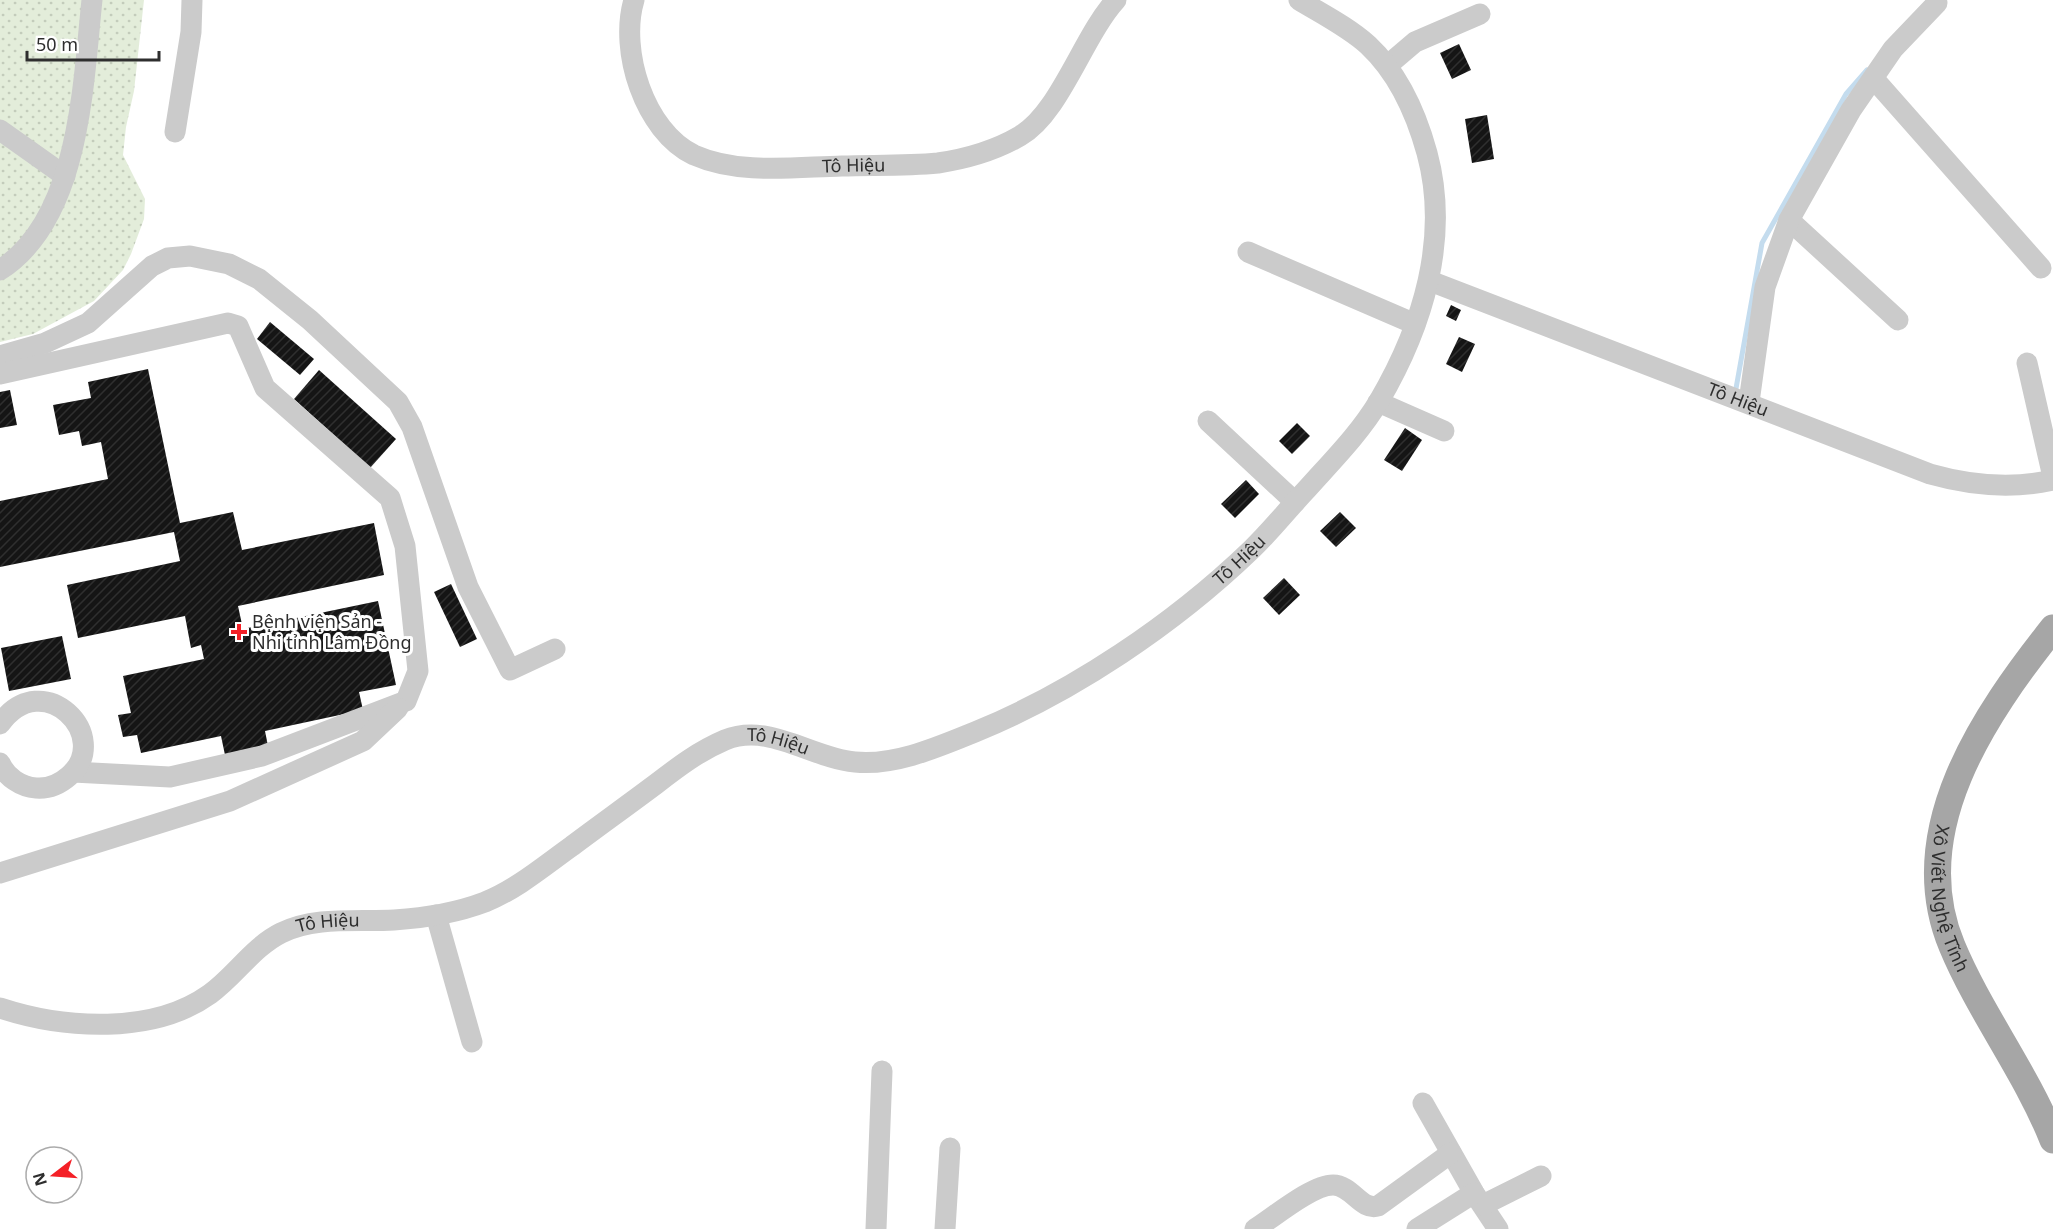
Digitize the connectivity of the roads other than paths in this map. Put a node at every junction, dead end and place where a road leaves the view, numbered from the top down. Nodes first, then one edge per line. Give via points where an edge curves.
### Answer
1 (92, 0) edge
2 (192, 0) edge
3 (634, 0) edge
4 (1116, 0) edge
5 (1299, 0) edge
6 (1937, 3) dead end
7 (1480, 14) dead end
8 (1388, 65) junction
9 (1874, 79) junction
10 (0, 130) edge
11 (176, 132) dead end
12 (65, 176) junction
13 (1789, 220) junction
14 (1248, 252) dead end
15 (2041, 267) dead end
16 (0, 270) edge
17 (1430, 281) junction
18 (1898, 320) dead end
19 (1415, 324) junction
20 (0, 356) edge
21 (2027, 363) dead end
22 (0, 375) edge
23 (1378, 402) junction
24 (1749, 402) junction
25 (1208, 421) dead end
26 (1444, 431) dead end
27 (2053, 479) edge
28 (1294, 502) junction
29 (2053, 628) edge
30 (555, 649) dead end
31 (406, 701) junction
32 (0, 724) edge
33 (0, 765) edge
34 (73, 772) junction
35 (0, 873) edge
36 (436, 915) junction
37 (0, 1008) edge
38 (472, 1042) dead end
39 (882, 1071) dead end
40 (1424, 1103) dead end
41 (2053, 1140) edge
42 (950, 1148) dead end
43 (1451, 1153) junction
44 (1541, 1176) dead end
45 (1478, 1199) junction
46 (876, 1229) edge
47 (945, 1229) edge
48 (1255, 1229) edge
49 (1417, 1229) edge
50 (1498, 1229) edge

1 - 12 street via 77,129
2 - 11 street
3 - 4 street, Tô Hiệu via 632,53 643,96 655,120 678,144 702,158 725,165 775,168 940,162 995,149 1022,135 1053,100 1092,32
5 - 8 street, Tô Hiệu via 1365,42
6 - 9 street via 1893,49
7 - 8 street via 1415,42
8 - 17 street, Tô Hiệu via 1408,99 1431,168 1437,223
9 - 13 street via 1851,110
9 - 15 street
10 - 12 street
12 - 16 street via 54,204 31,241
13 - 18 street
13 - 24 street via 1765,287
14 - 19 street
17 - 19 street, Tô Hiệu
17 - 24 street, Tô Hiệu
19 - 23 street, Tô Hiệu
20 - 30 street via 45,343 88,323 152,267 168,258 190,256 228,264 259,279 398,402 412,427 468,587 510,670
21 - 27 street
22 - 31 street via 228,323 238,326 265,388 390,498 405,546 418,671
23 - 26 street
23 - 28 street, Tô Hiệu
24 - 27 street, Tô Hiệu via 1953,481 2030,486
25 - 28 street
28 - 36 street, Tô Hiệu via 1256,546 1180,609 1076,682 1021,710 977,731 878,762 848,762 770,736 751,733 732,737 688,758 517,886 462,910
29 - 41 main road, Xô Viết Nghệ Tĩnh via 2024,665 1963,767 1946,811 1936,880 1952,946 2039,1103
31 - 34 street via 262,756 170,777
31 - 35 street via 363,741 230,801
32 - 34 street via 9,712 29,702 51,702 64,709 75,719 83,746
33 - 34 street via 10,778 36,788 50,787
36 - 37 street, Tô Hiệu via 316,923 282,933 213,992 176,1013 148,1020 120,1024 79,1022 25,1016
36 - 38 street
39 - 46 street
40 - 43 street
42 - 47 street
43 - 45 street
43 - 48 street via 1378,1206 1367,1206 1346,1188 1331,1185 1314,1191
44 - 45 street
45 - 49 street
45 - 50 street

